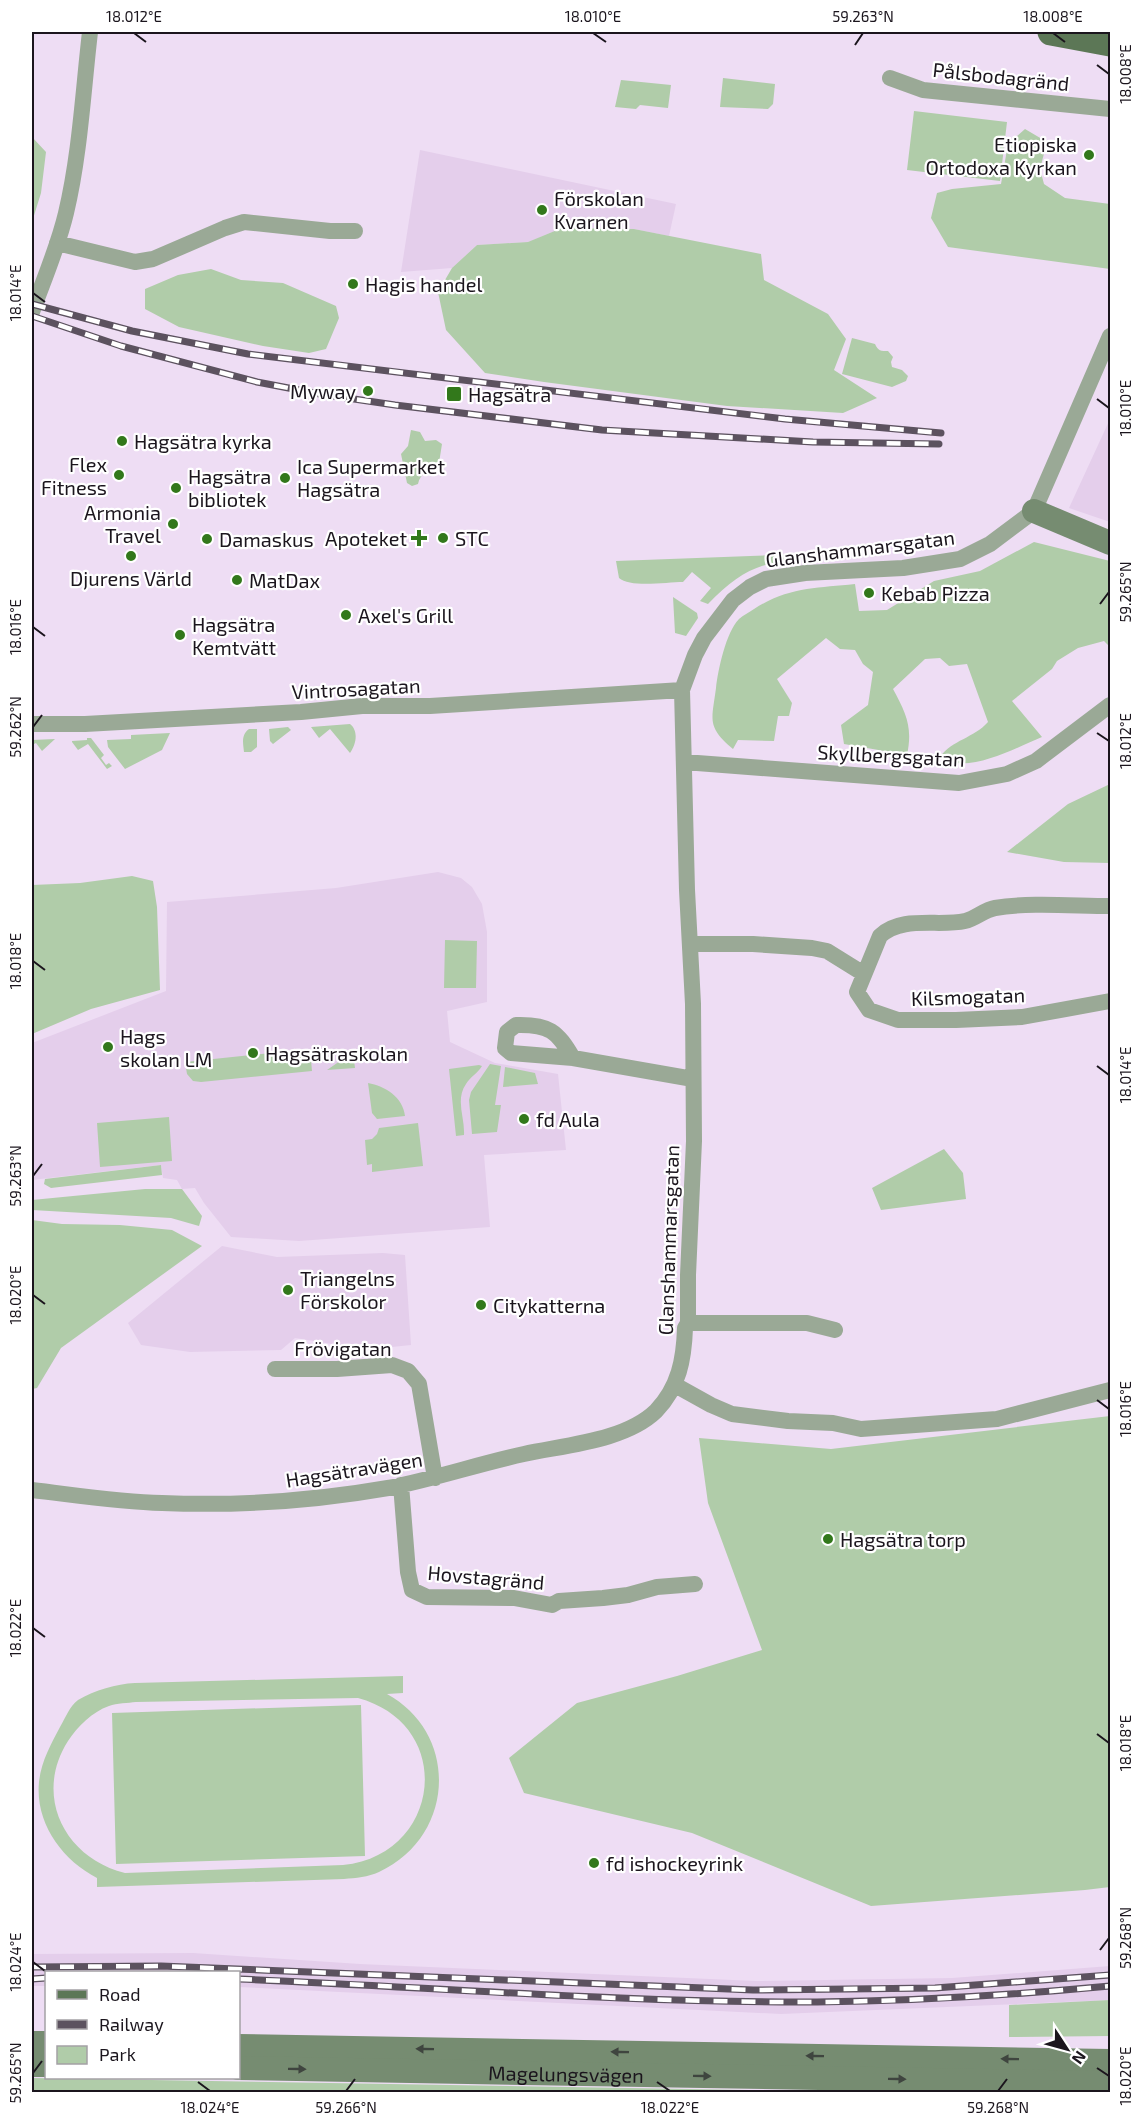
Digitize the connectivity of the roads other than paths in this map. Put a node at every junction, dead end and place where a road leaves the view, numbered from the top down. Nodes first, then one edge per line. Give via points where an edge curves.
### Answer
1 (90, 32) edge
2 (1051, 32) edge
3 (1110, 43) edge
4 (890, 78) dead end
5 (1110, 109) edge
6 (355, 231) dead end
7 (57, 243) junction
8 (32, 312) edge
9 (1110, 336) edge
10 (1034, 511) junction
11 (1110, 543) edge
12 (682, 690) junction
13 (1110, 705) edge
14 (32, 724) edge
15 (684, 762) junction
16 (1110, 906) edge
17 (690, 944) junction
18 (864, 974) junction
19 (1110, 1000) edge
20 (573, 1058) dead end
21 (693, 1079) junction
22 (688, 1323) junction
23 (835, 1330) dead end
24 (275, 1369) dead end
25 (1110, 1390) edge
26 (670, 1392) junction
27 (435, 1478) junction
28 (401, 1485) junction
29 (32, 1490) edge
30 (695, 1584) dead end
31 (240, 2046) edge
32 (1110, 2061) edge
33 (240, 2068) edge
34 (1110, 2083) edge

1 - 7 street via 76,161
2 - 3 main road
4 - 5 street, Pålsbodagränd via 923,90
6 - 7 street via 244,222 153,259 135,262
7 - 8 street
9 - 10 street, Glanshammarsgatan
10 - 11 main road
10 - 12 street, Glanshammarsgatan via 990,544 960,559 903,568 805,573 766,579 750,587 733,600 704,638
12 - 14 street, Vintrosagatan
12 - 15 street, Glanshammarsgatan
13 - 15 street, Skyllbergsgatan via 1036,761 1007,774 959,783
15 - 17 street, Glanshammarsgatan
16 - 18 street, Kilsmogatan via 993,908 966,921 907,924 880,936
17 - 18 street via 812,948 827,951
17 - 21 street, Glanshammarsgatan
18 - 19 street, Kilsmogatan via 857,992 869,1010 898,1020 1022,1017
20 - 21 street
21 - 22 street, Glanshammarsgatan
22 - 23 street via 807,1323
22 - 26 street, Glanshammarsgatan via 682,1367
24 - 27 street, Frövigatan via 392,1365 408,1371 419,1384
25 - 26 street via 997,1419 861,1429 732,1414
26 - 27 street, Hagsätravägen via 648,1417 627,1429
27 - 28 street, Hagsätravägen
28 - 29 street, Hagsätravägen via 226,1505 160,1503
28 - 30 street, Hovstagränd via 412,1590 427,1597 514,1598 552,1605
32 -> 31 main road, Magelungsvägen
33 -> 34 main road, Magelungsvägen

